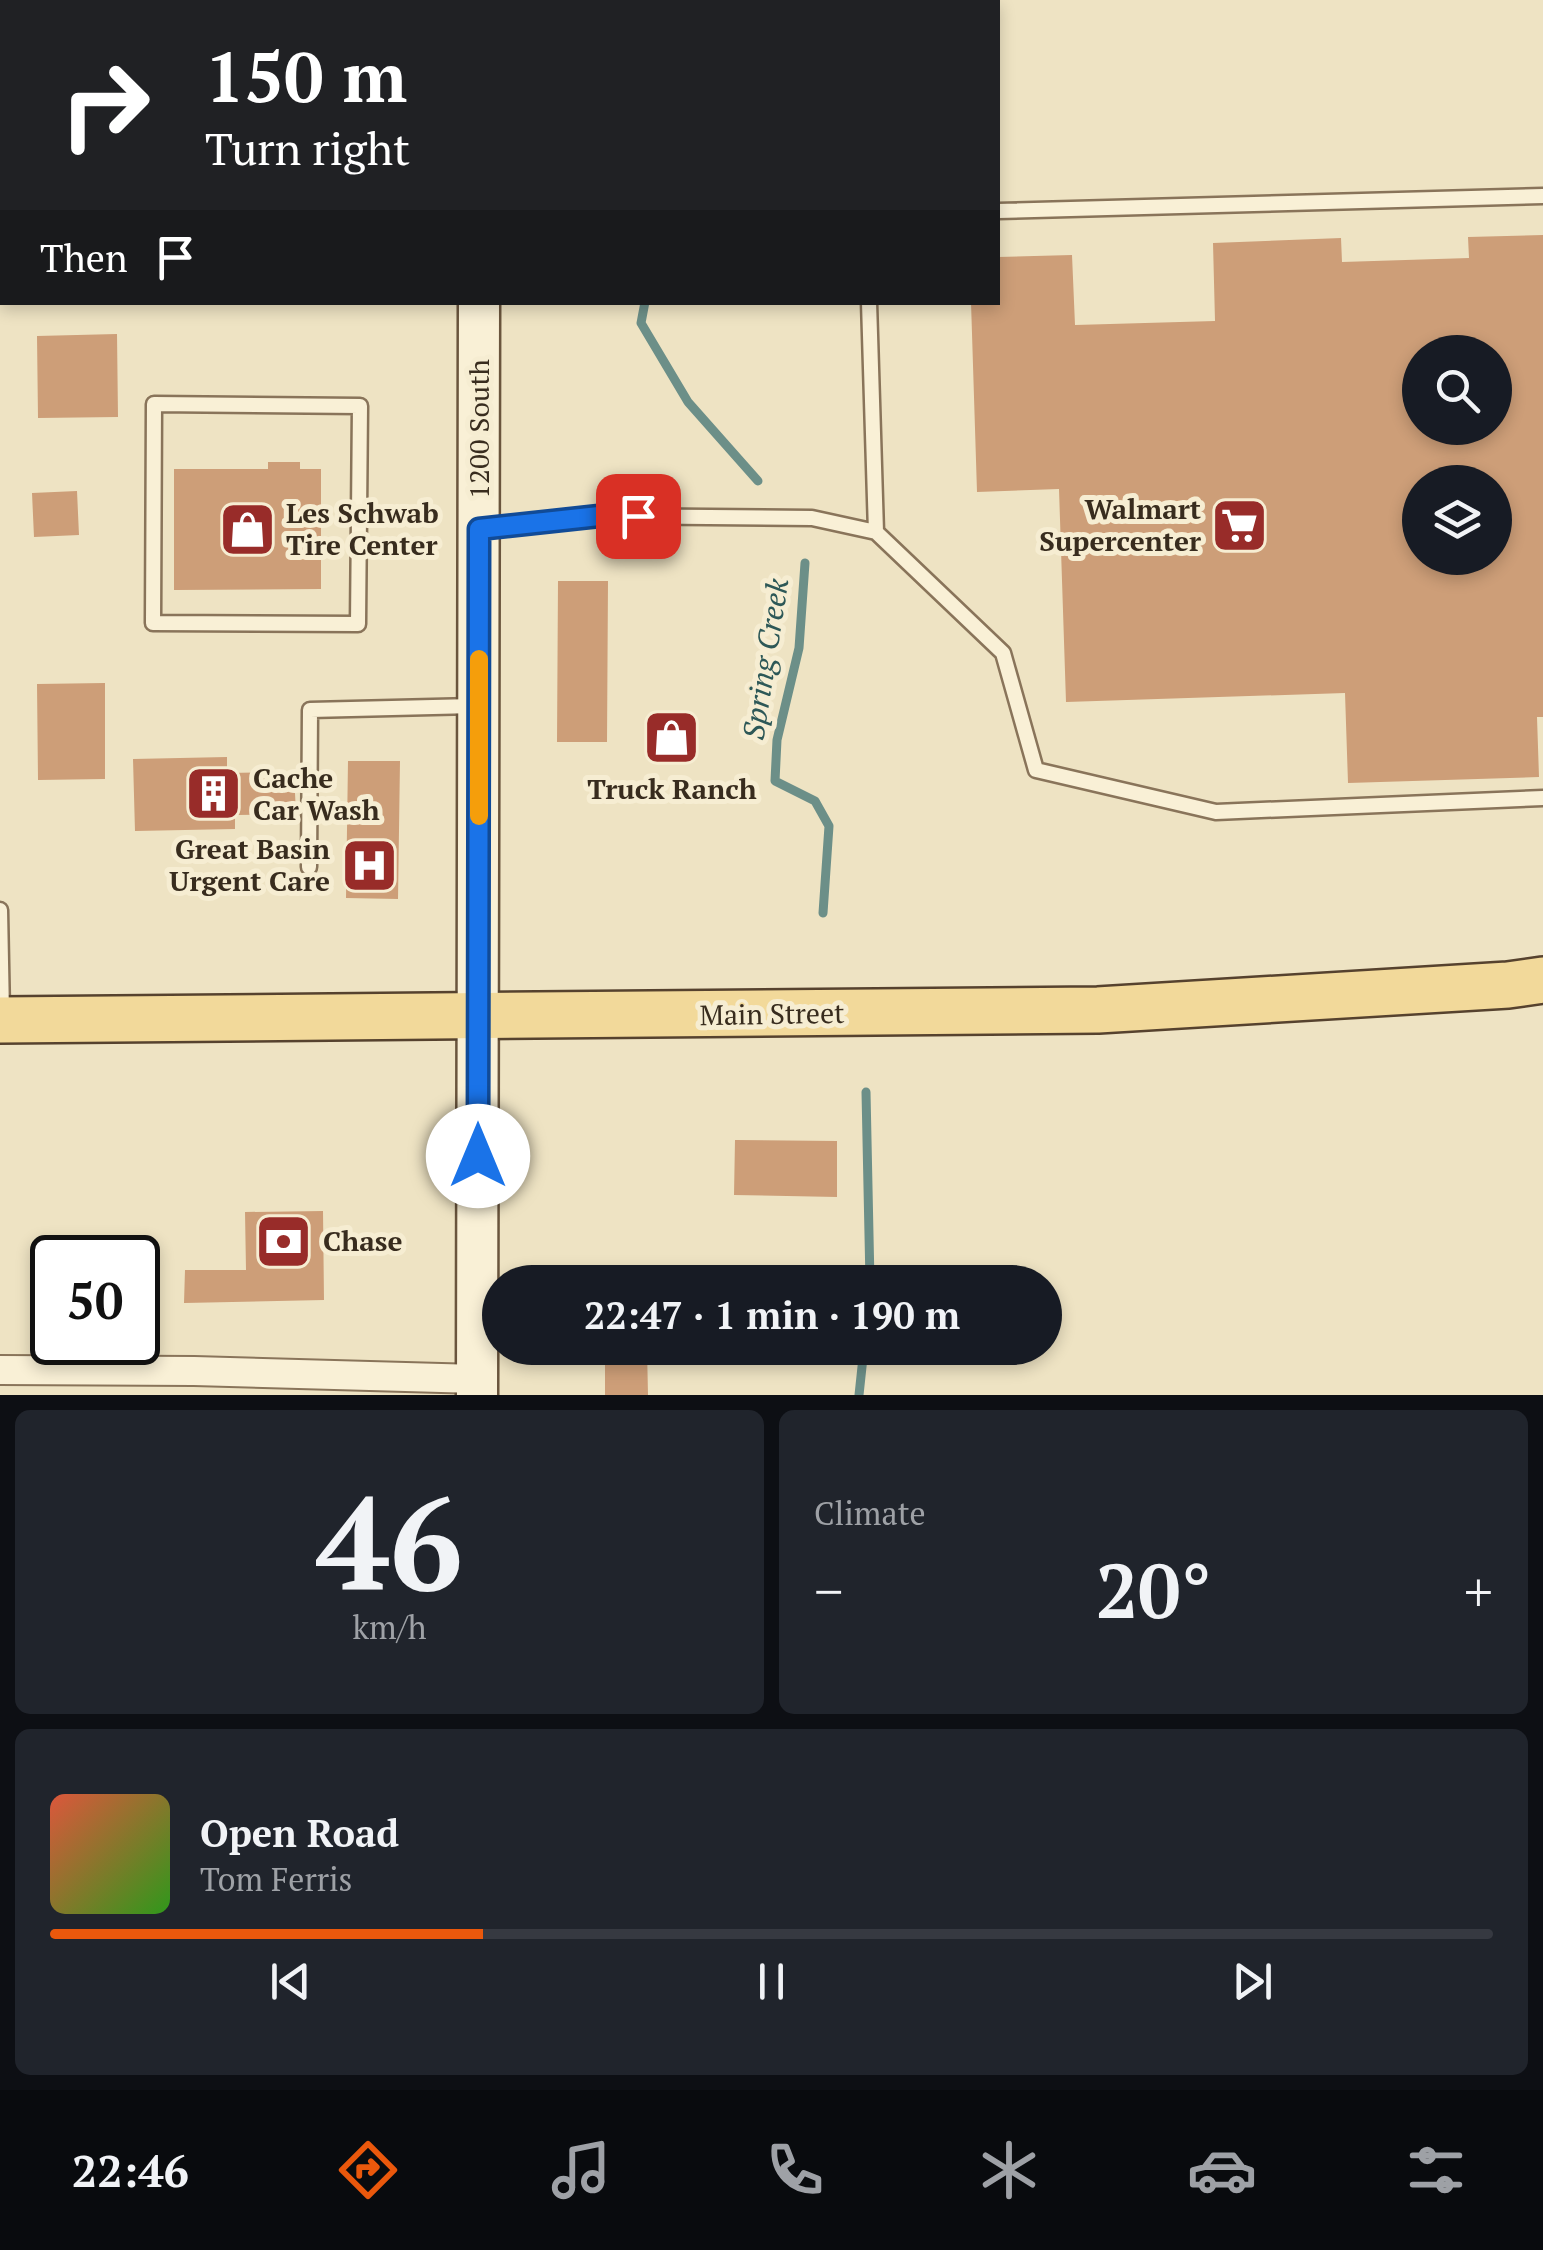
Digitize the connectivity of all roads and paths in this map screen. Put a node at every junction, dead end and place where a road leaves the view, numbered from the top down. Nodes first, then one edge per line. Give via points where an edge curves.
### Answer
1 (1543, 196) edge
2 (1000, 211) edge
3 (480, 305) edge
4 (869, 305) edge
5 (154, 404) joint
6 (479, 529) junction
7 (876, 532) junction
8 (480, 706) junction
9 (1543, 798) edge
10 (309, 867) dead end
11 (0, 910) edge
12 (1543, 980) edge
13 (479, 1018) junction
14 (1, 1020) edge
15 (0, 1370) edge
16 (477, 1387) edge

1 - 2 lane
3 - 6 main road, 1200 South
4 - 7 lane
5 - 5 lane via 152,622 358,624 360,406
6 - 7 lane via 599,516 812,518
6 - 8 main road, 1200 South
7 - 9 lane via 1004,653 1036,770 1216,812
8 - 10 lane via 310,710
8 - 13 main road, 1200 South
11 - 14 lane
12 - 13 main road, Main Street via 1098,1010
13 - 14 main road, Main Street
13 - 16 main road, 1200 South
15 - 16 street via 194,1371

